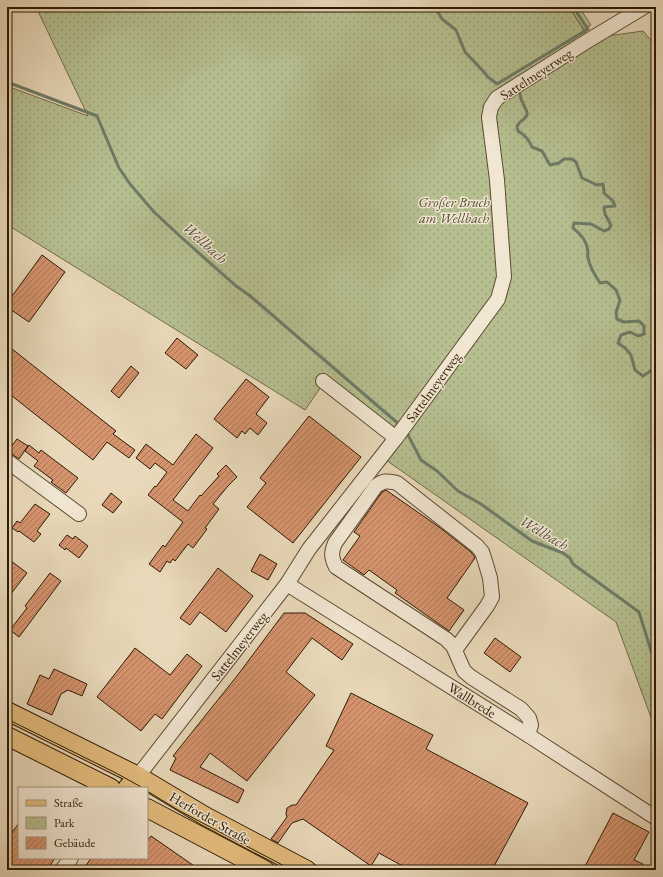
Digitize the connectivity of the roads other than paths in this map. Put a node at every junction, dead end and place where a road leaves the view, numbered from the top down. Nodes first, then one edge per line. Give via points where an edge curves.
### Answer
1 (644, 7) edge
2 (323, 381) dead end
3 (396, 438) junction
4 (7, 461) edge
5 (79, 514) dead end
6 (287, 584) junction
7 (455, 650) junction
8 (7, 711) edge
9 (528, 735) junction
10 (7, 736) edge
11 (132, 782) edge
12 (108, 787) edge
13 (143, 787) edge
14 (148, 789) edge
15 (148, 809) edge
16 (656, 818) edge
17 (70, 859) edge
18 (62, 870) edge
19 (265, 870) edge
20 (307, 870) edge

1 - 3 street, Sattelmeyerweg via 497,98 491,107 489,117 497,180 504,277 498,300
2 - 3 street
3 - 6 street, Sattelmeyerweg via 309,549
4 - 5 street
6 - 9 street, Wallbrede
6 - 11 street, Sattelmeyerweg
7 - 7 street via 446,639 336,567 332,559 335,543 381,482 397,483 482,552 490,578 492,597
7 - 9 street via 464,671 521,709 529,718 531,725
8 - 11 main road, Herforder Straße
9 - 16 street, Wallbrede
10 - 12 main road
11 - 13 main road, Herforder Straße
14 - 20 main road, Herforder Straße via 205,816
15 - 19 main road, Herforder Straße
17 - 18 street

